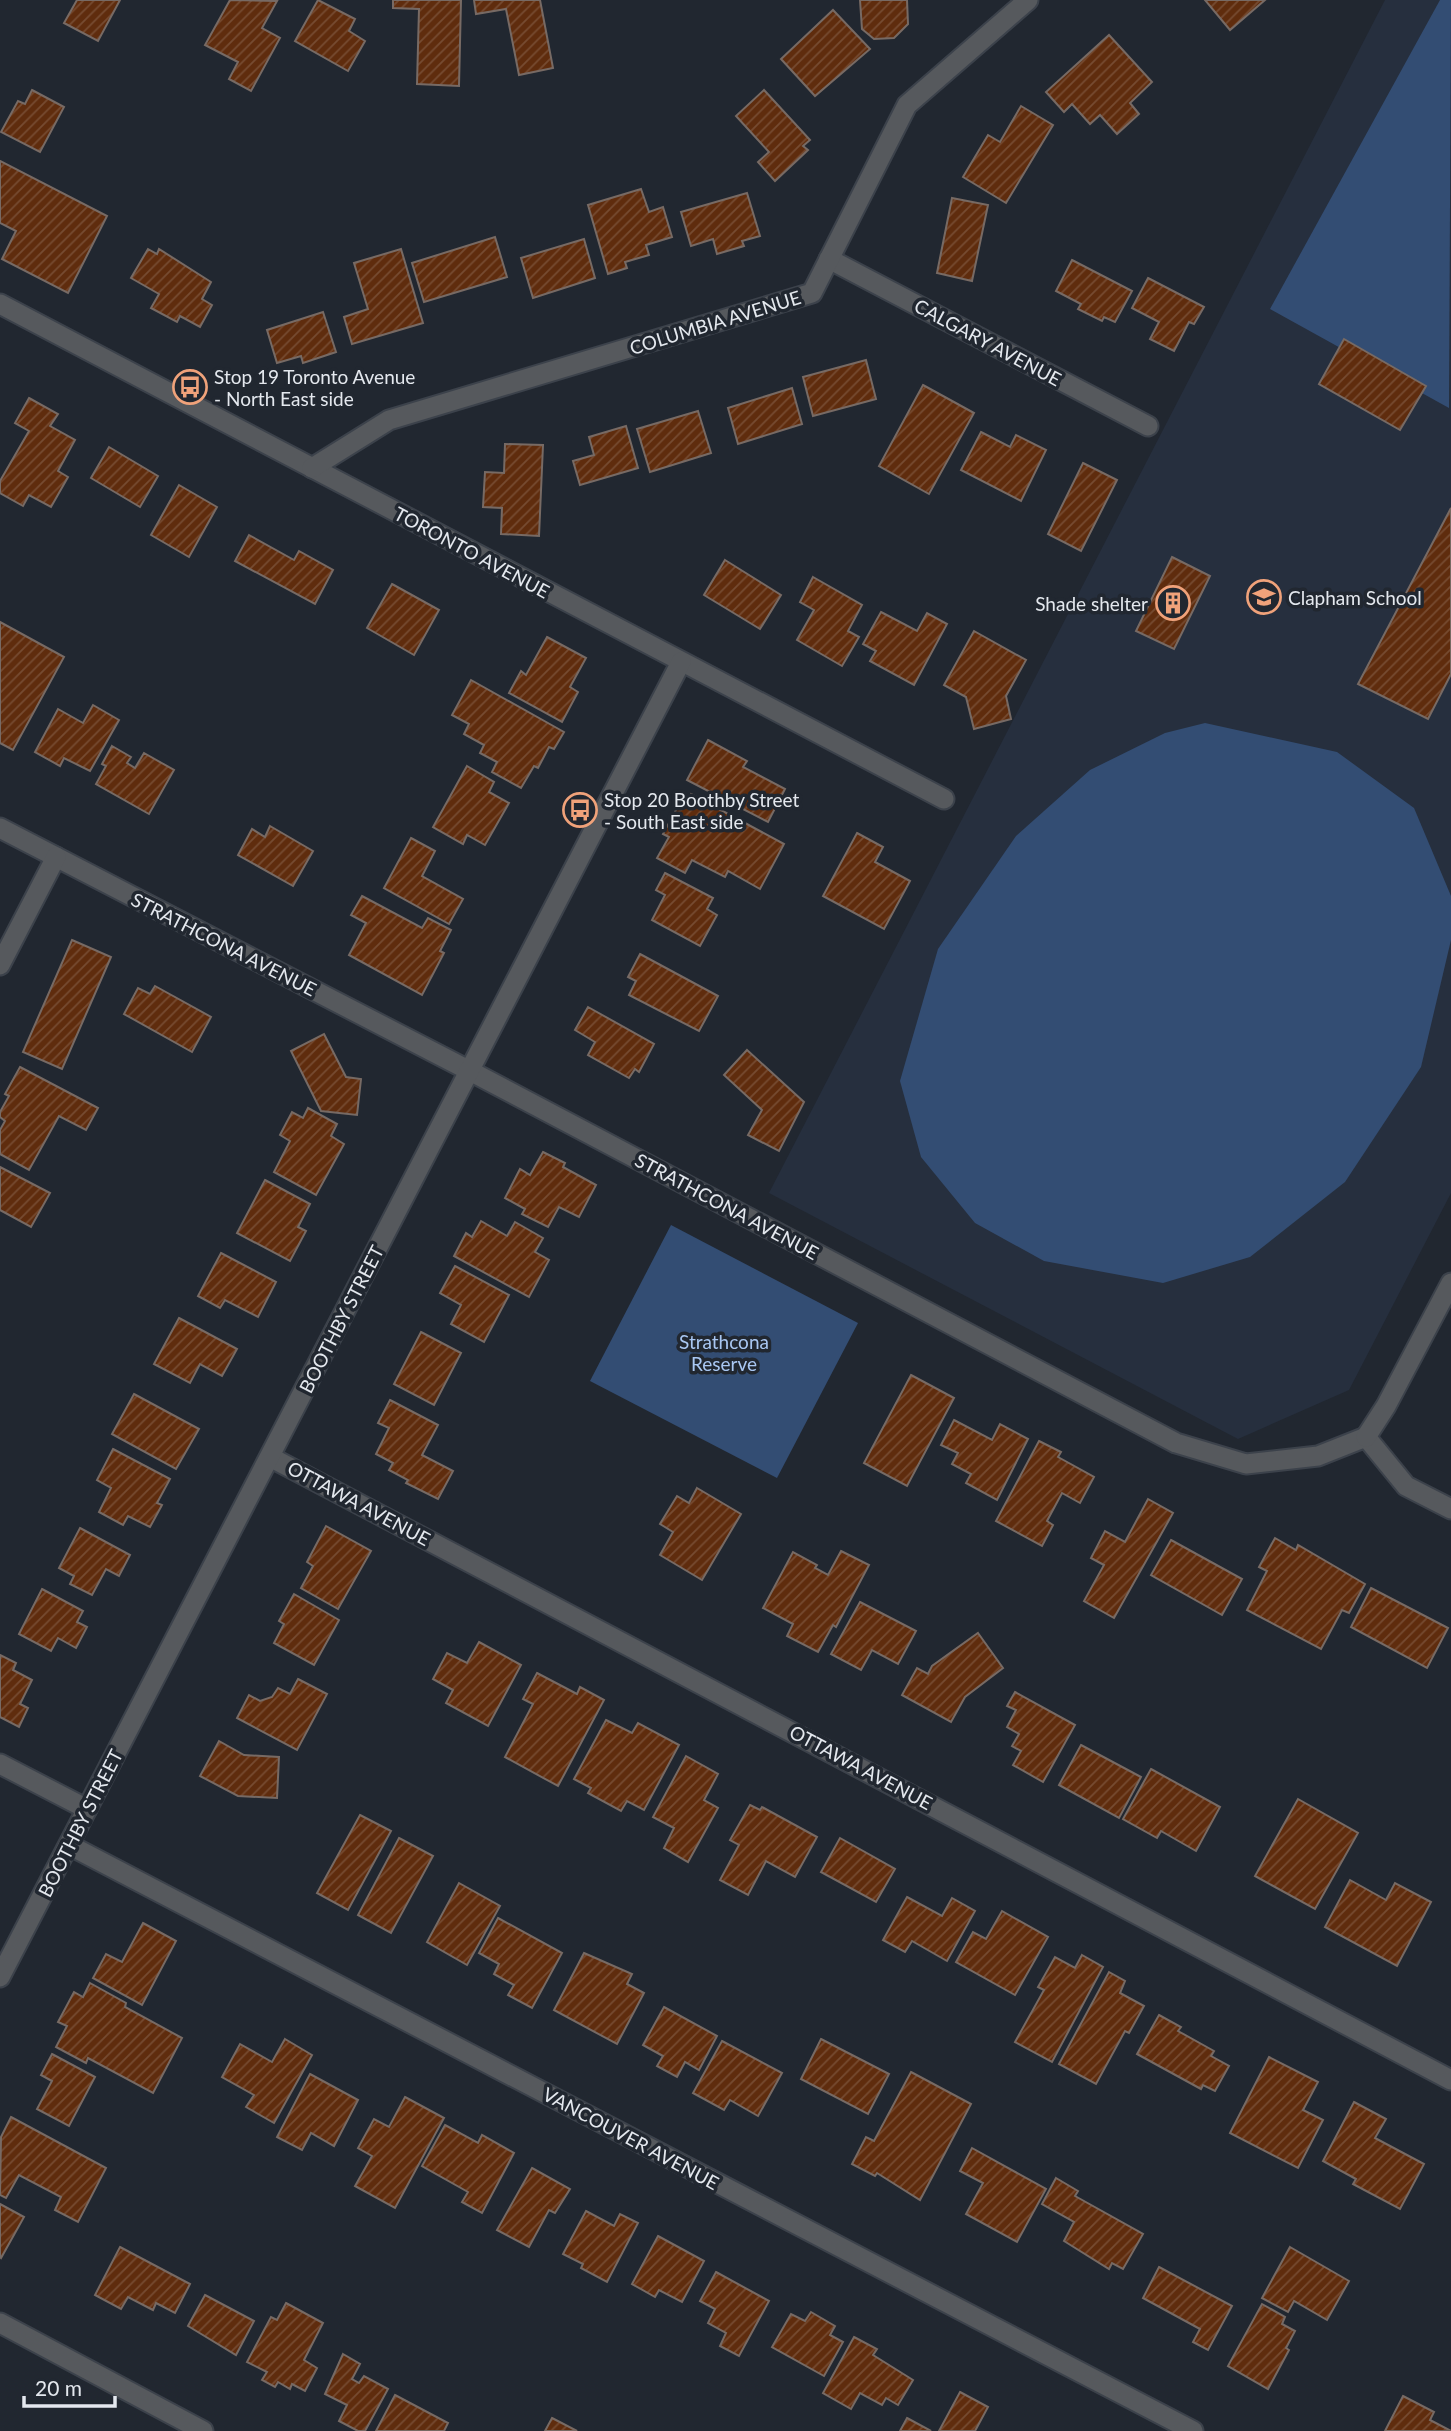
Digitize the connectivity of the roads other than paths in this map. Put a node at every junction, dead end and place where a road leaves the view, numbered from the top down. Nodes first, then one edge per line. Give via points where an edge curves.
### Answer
1 (1028, 0) edge
2 (829, 259) junction
3 (0, 304) edge
4 (1148, 426) dead end
5 (312, 468) junction
6 (681, 662) junction
7 (944, 799) dead end
8 (0, 828) edge
9 (56, 857) junction
10 (0, 965) edge
11 (470, 1071) junction
12 (1451, 1283) edge
13 (1366, 1437) junction
14 (270, 1457) junction
15 (1451, 1509) edge
16 (0, 1765) edge
17 (87, 1809) junction
18 (69, 1845) junction
19 (0, 1977) edge
20 (1451, 2080) edge
21 (0, 2323) edge
22 (203, 2431) edge
23 (1193, 2431) edge

1 - 2 street, COLUMBIA AVENUE via 907,105
2 - 4 street, CALGARY AVENUE
2 - 5 street, COLUMBIA AVENUE via 812,293 388,420
3 - 5 street, TORONTO AVENUE
5 - 6 street, TORONTO AVENUE
6 - 7 street, TORONTO AVENUE
6 - 11 street, BOOTHBY STREET
8 - 9 street, STRATHCONA AVENUE
9 - 10 street
9 - 11 street, STRATHCONA AVENUE
11 - 13 street, STRATHCONA AVENUE via 1176,1443 1246,1464 1318,1456
11 - 14 street, BOOTHBY STREET
12 - 13 street
13 - 15 street via 1406,1486
14 - 17 street, BOOTHBY STREET
14 - 20 street, OTTAWA AVENUE
16 - 17 street
17 - 18 street, BOOTHBY STREET
18 - 19 street, BOOTHBY STREET
18 - 23 street, VANCOUVER AVENUE
21 - 22 street

